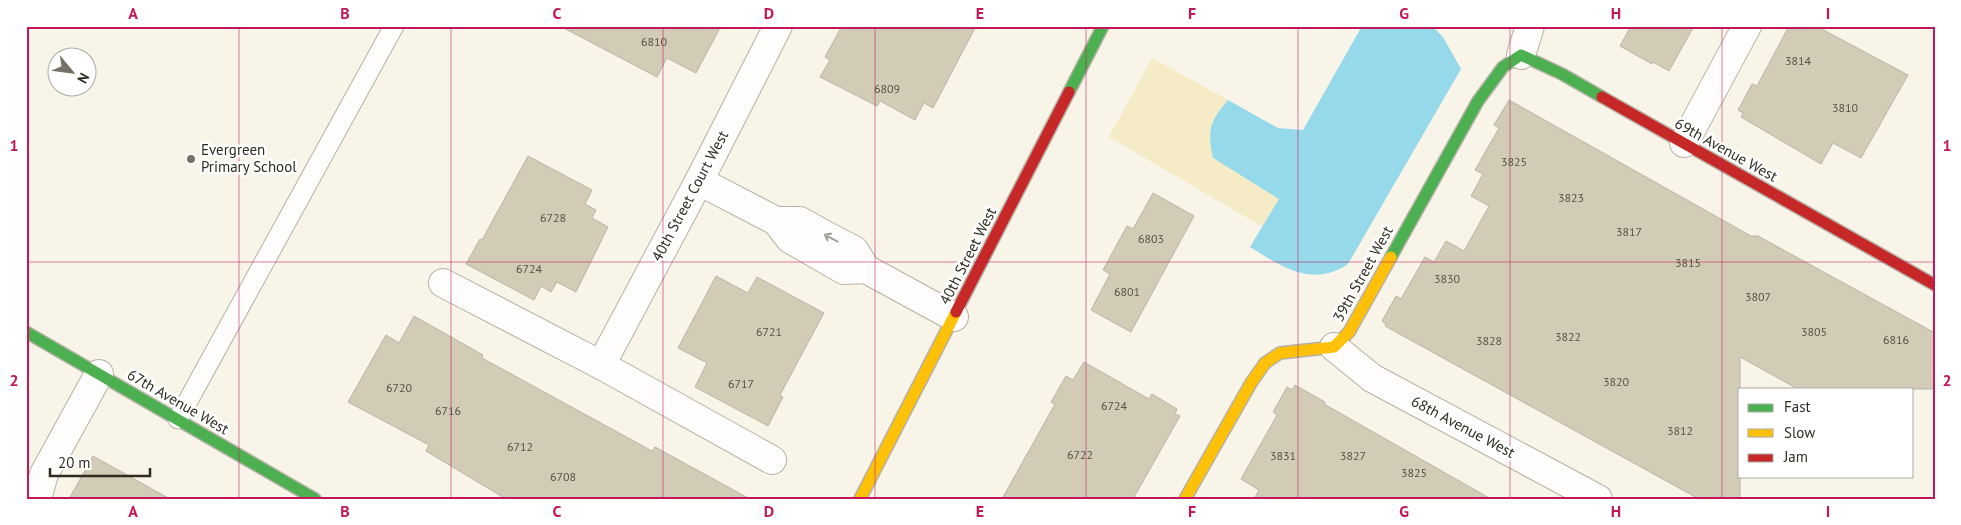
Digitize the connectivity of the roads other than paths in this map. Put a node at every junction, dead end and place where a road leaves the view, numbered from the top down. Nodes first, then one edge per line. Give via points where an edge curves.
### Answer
1 (394, 26) edge
2 (778, 26) edge
3 (1103, 26) edge
4 (1530, 26) edge
5 (1747, 26) edge
6 (1512, 61) junction
7 (1684, 143) junction
8 (699, 182) junction
9 (443, 283) dead end
10 (1935, 285) edge
11 (954, 316) junction
12 (26, 332) edge
13 (1334, 347) junction
14 (601, 365) junction
15 (99, 374) junction
16 (178, 419) junction
17 (772, 460) dead end
18 (37, 499) edge
19 (315, 499) edge
20 (860, 499) edge
21 (1185, 499) edge
22 (1598, 499) edge

1 - 16 lane
2 - 8 street, 40th Street Court West
3 - 11 street, 40th Street West
4 - 6 street
5 - 7 street
6 - 7 street, 69th Avenue West via 1562,74
6 - 13 street, 39th Street West via 1478,101 1349,332
7 - 10 street, 69th Avenue West
8 - 11 street via 776,221 800,221 808,225 854,250 866,269
8 - 14 street, 40th Street Court West
9 - 14 street
11 - 20 street, 40th Street West
12 - 15 street, 67th Avenue West
13 - 21 street via 1280,353 1265,363 1250,383
13 - 22 street, 68th Avenue West via 1372,378
14 - 17 street
15 - 16 street, 67th Avenue West
15 - 18 street via 44,474
16 - 19 street, 67th Avenue West

